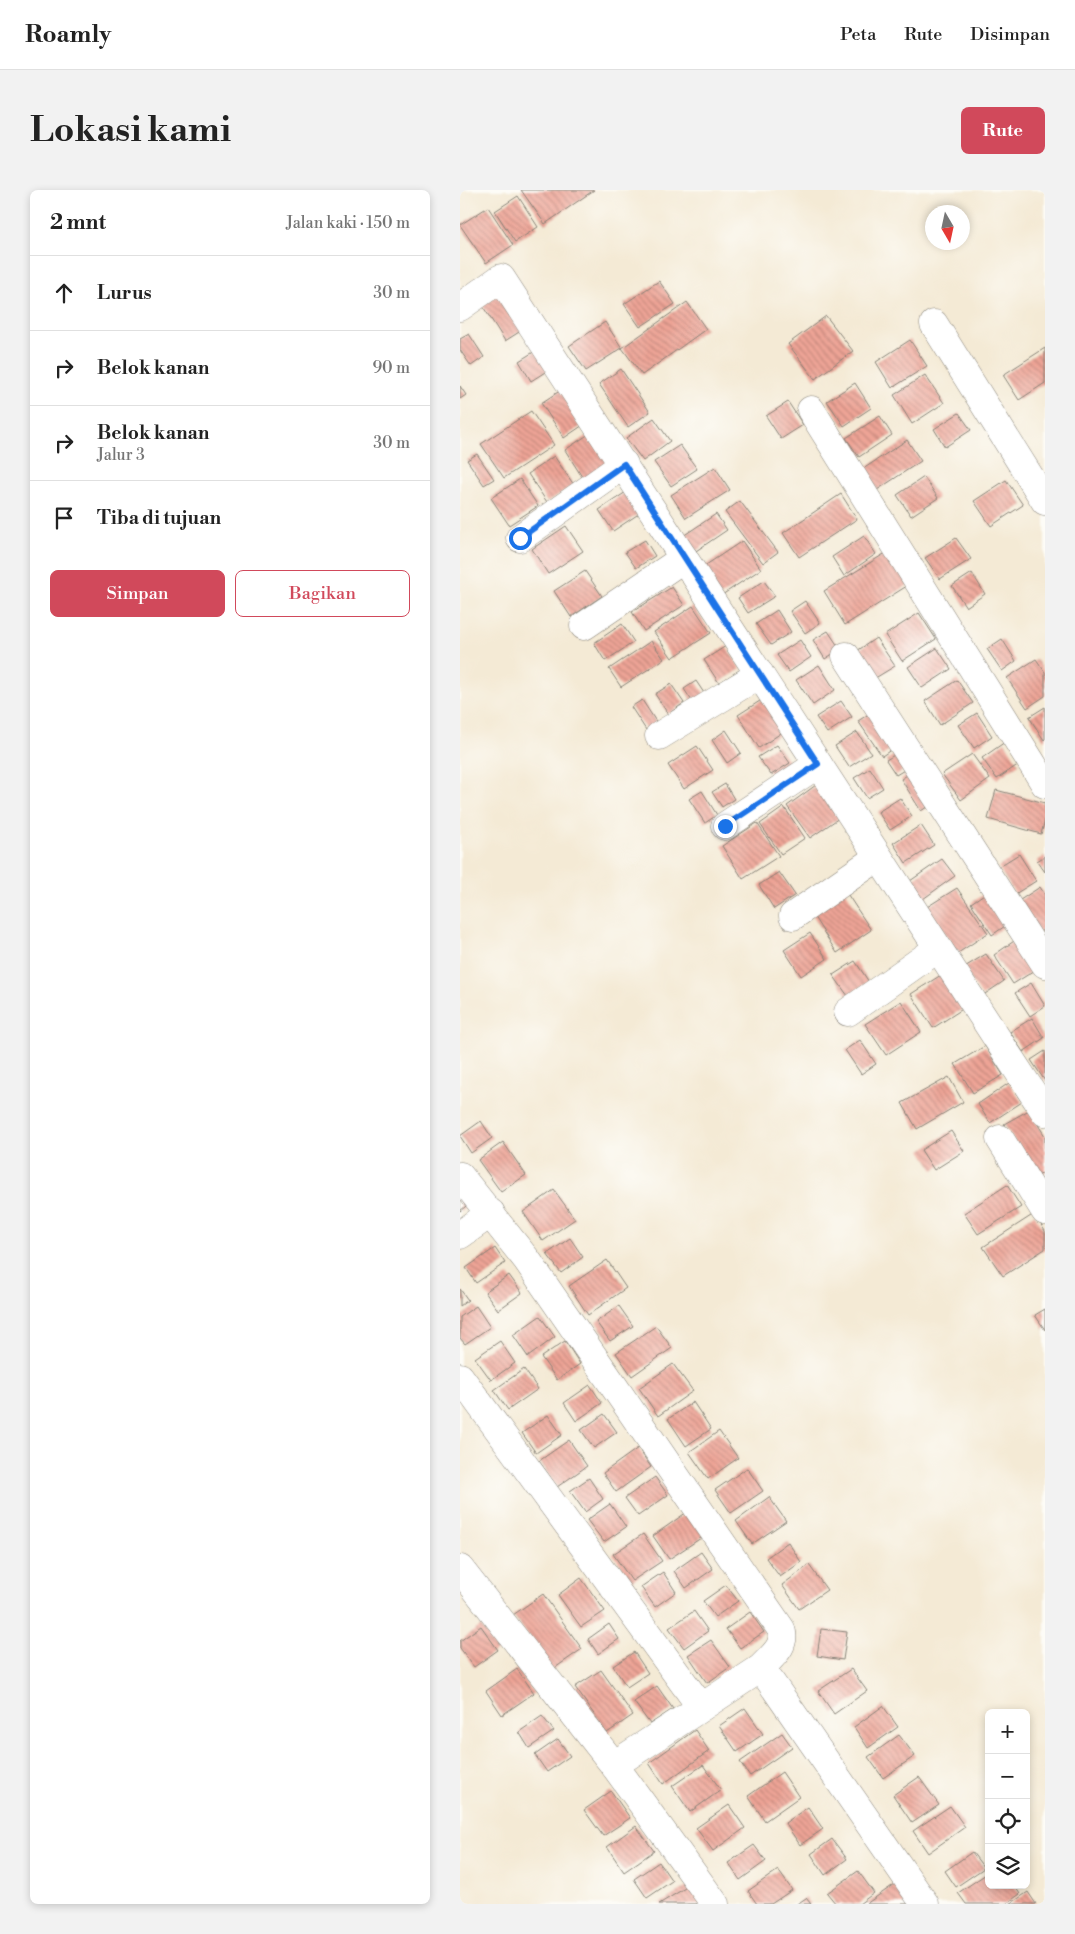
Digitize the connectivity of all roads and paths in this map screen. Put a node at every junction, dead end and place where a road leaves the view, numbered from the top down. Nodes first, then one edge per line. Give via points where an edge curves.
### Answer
1 (460, 307) edge
2 (934, 324) dead end
3 (811, 410) dead end
4 (624, 464) junction
5 (1045, 501) edge
6 (520, 538) dead end
7 (684, 558) junction
8 (584, 626) dead end
9 (846, 656) dead end
10 (760, 674) junction
11 (659, 736) dead end
12 (818, 764) junction
13 (1045, 784) edge
14 (725, 826) dead end
15 (877, 858) junction
16 (793, 916) dead end
17 (937, 949) junction
18 (1045, 964) edge
19 (848, 1012) dead end
20 (1045, 1112) edge
21 (1000, 1139) dead end
22 (460, 1176) edge
23 (1045, 1211) edge
24 (491, 1213) junction
25 (460, 1235) edge
26 (460, 1377) edge
27 (460, 1569) edge
28 (761, 1668) junction
29 (702, 1707) junction
30 (614, 1765) junction
31 (715, 1904) edge
32 (925, 1904) edge

1 - 4 street via 501,278
2 - 5 street
3 - 13 street
4 - 6 street
4 - 7 street
7 - 8 street
7 - 10 street
9 - 18 street
10 - 11 street
10 - 12 street
12 - 14 street
12 - 15 street
15 - 16 street
15 - 17 street
17 - 19 street
17 - 20 street
21 - 23 street
22 - 24 street
24 - 25 street
24 - 28 street via 527,1260 782,1629 784,1636 780,1648
26 - 29 street
27 - 30 street
28 - 29 street
28 - 32 street
29 - 30 street
30 - 31 street

